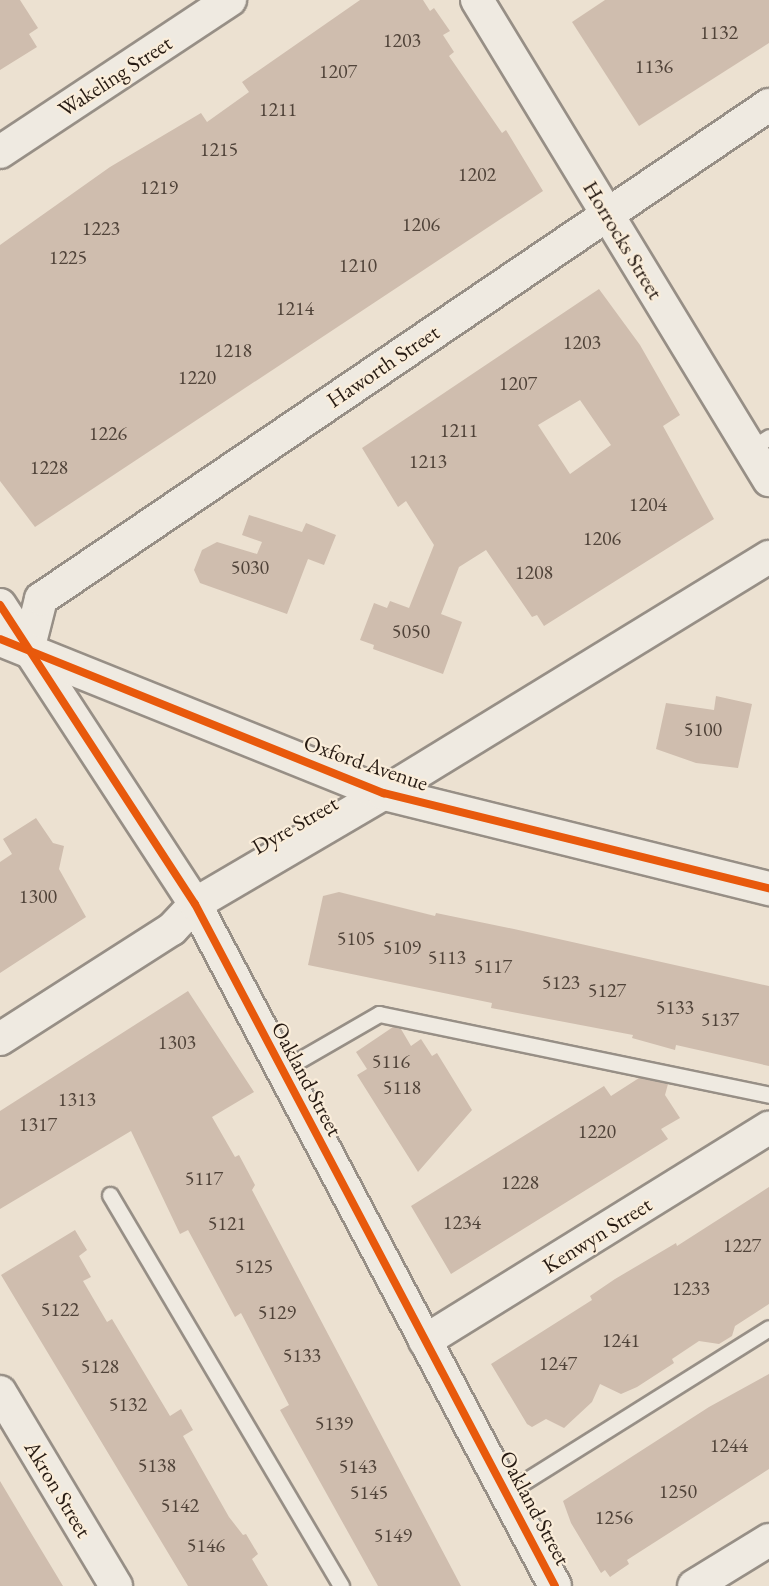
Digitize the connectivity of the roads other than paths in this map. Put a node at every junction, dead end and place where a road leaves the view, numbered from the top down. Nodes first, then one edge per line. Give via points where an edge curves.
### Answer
1 (230, 0) edge
2 (477, 0) edge
3 (769, 105) edge
4 (0, 152) edge
5 (607, 213) junction
6 (759, 443) edge
7 (769, 480) edge
8 (769, 557) edge
9 (0, 605) edge
10 (14, 644) edge
11 (384, 793) junction
12 (769, 888) edge
13 (195, 904) junction
14 (0, 1039) edge
15 (282, 1070) junction
16 (769, 1095) edge
17 (769, 1128) edge
18 (110, 1195) dead end
19 (769, 1328) edge
20 (425, 1341) junction
21 (0, 1392) edge
22 (506, 1493) junction
23 (769, 1540) edge
24 (116, 1586) edge
25 (341, 1586) edge
26 (555, 1586) edge
27 (694, 1586) edge

1 - 4 street, Wakeling Street
2 - 5 street, Horrocks Street
3 - 5 street, Haworth Street
5 - 6 street, Horrocks Street
5 - 10 street, Haworth Street via 41,599
6 - 7 street, Horrocks Street
8 - 11 street, Dyre Street
9 - 10 street, Oakland Street
10 - 11 street, Oxford Avenue
10 - 13 street, Oakland Street
11 - 12 street, Oxford Avenue
11 - 13 street, Dyre Street
13 - 14 street, Dyre Street via 172,929
13 - 15 street, Oakland Street
15 - 16 lane via 378,1014
15 - 20 street, Oakland Street
17 - 20 street, Kenwyn Street
18 - 25 lane
19 - 22 lane
20 - 22 street, Oakland Street
21 - 24 street, Akron Street
22 - 26 street, Oakland Street
23 - 27 street

